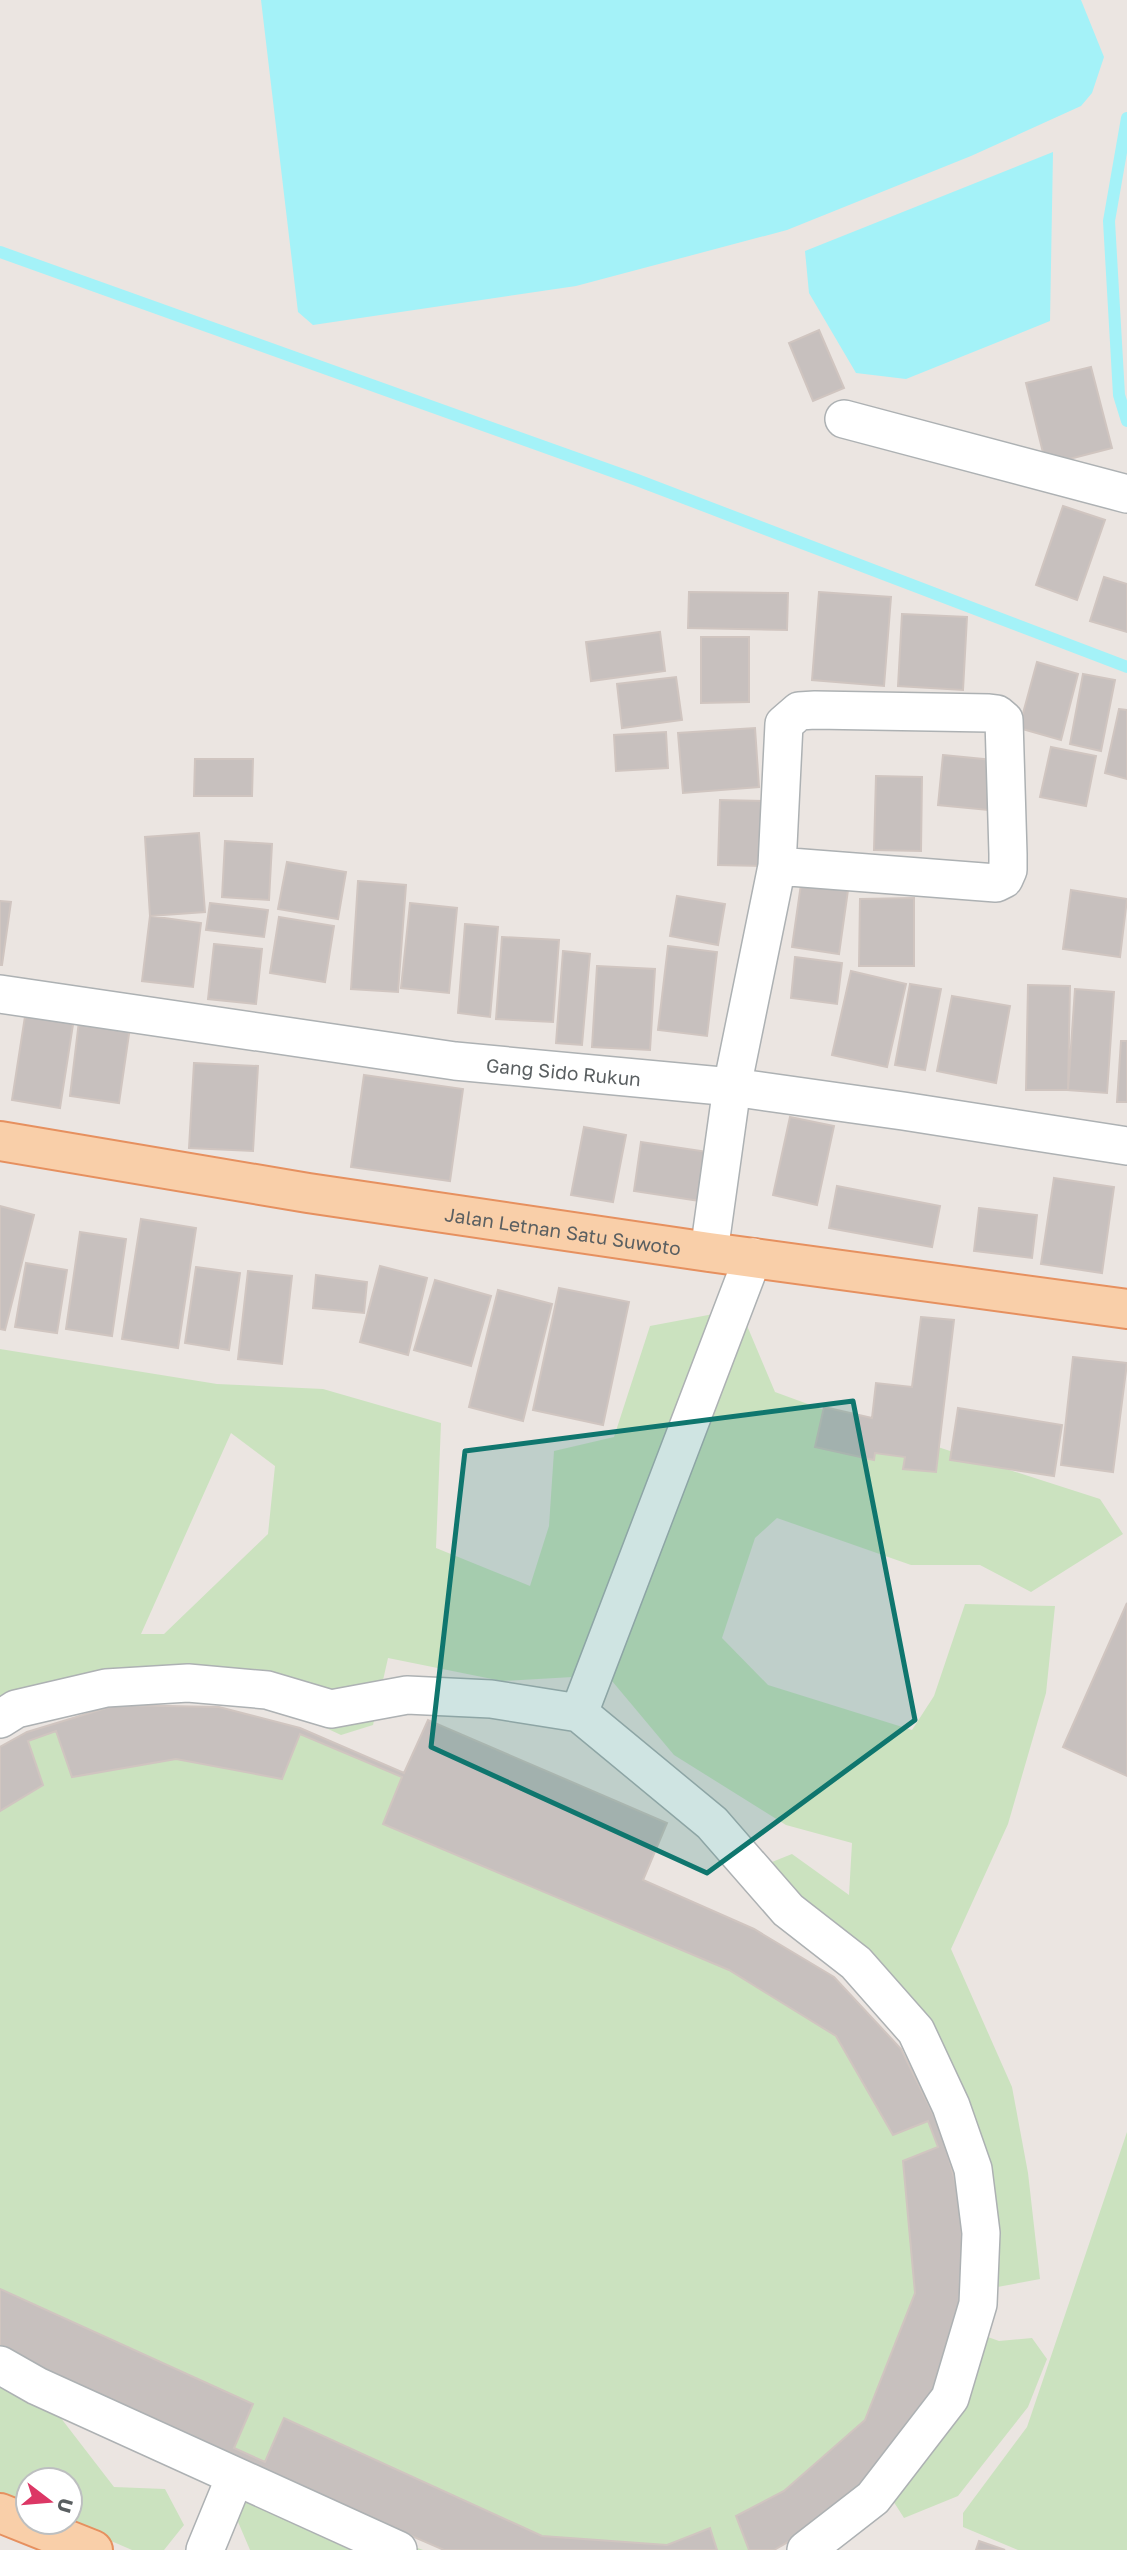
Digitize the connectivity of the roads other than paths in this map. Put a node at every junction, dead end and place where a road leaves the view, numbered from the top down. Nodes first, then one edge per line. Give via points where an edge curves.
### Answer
1 (845, 419) dead end
2 (1125, 494) edge
3 (777, 866) junction
4 (0, 994) edge
5 (732, 1087) junction
6 (0, 1141) edge
7 (1127, 1146) edge
8 (709, 1252) junction
9 (752, 1257) junction
10 (1127, 1309) edge
11 (579, 1713) junction
12 (0, 1719) edge
13 (0, 2365) edge
14 (235, 2477) junction
15 (0, 2513) edge
16 (93, 2550) edge
17 (205, 2550) edge
18 (398, 2550) edge
19 (806, 2550) edge

1 - 2 street
3 - 3 street via 996,883 1004,879 1009,853 1004,720 989,713 799,710 784,724
3 - 5 street
4 - 5 street, Gang Sido Rukun via 455,1061
5 - 7 street, Gang Sido Rukun
5 - 8 street
6 - 8 main road, Jalan Letnan Satu Suwoto via 308,1193
8 - 9 main road, Jalan Letnan Satu Suwoto
9 - 10 main road, Jalan Letnan Satu Suwoto
9 - 11 street
11 - 12 street via 491,1699 407,1695 331,1709 267,1690 188,1683 106,1688 16,1709
11 - 19 street via 712,1823 788,1909 856,1962 916,2031 951,2106 973,2169 981,2233 978,2304 950,2398 873,2498
13 - 14 street
14 - 17 street
14 - 18 street
15 - 16 main road

